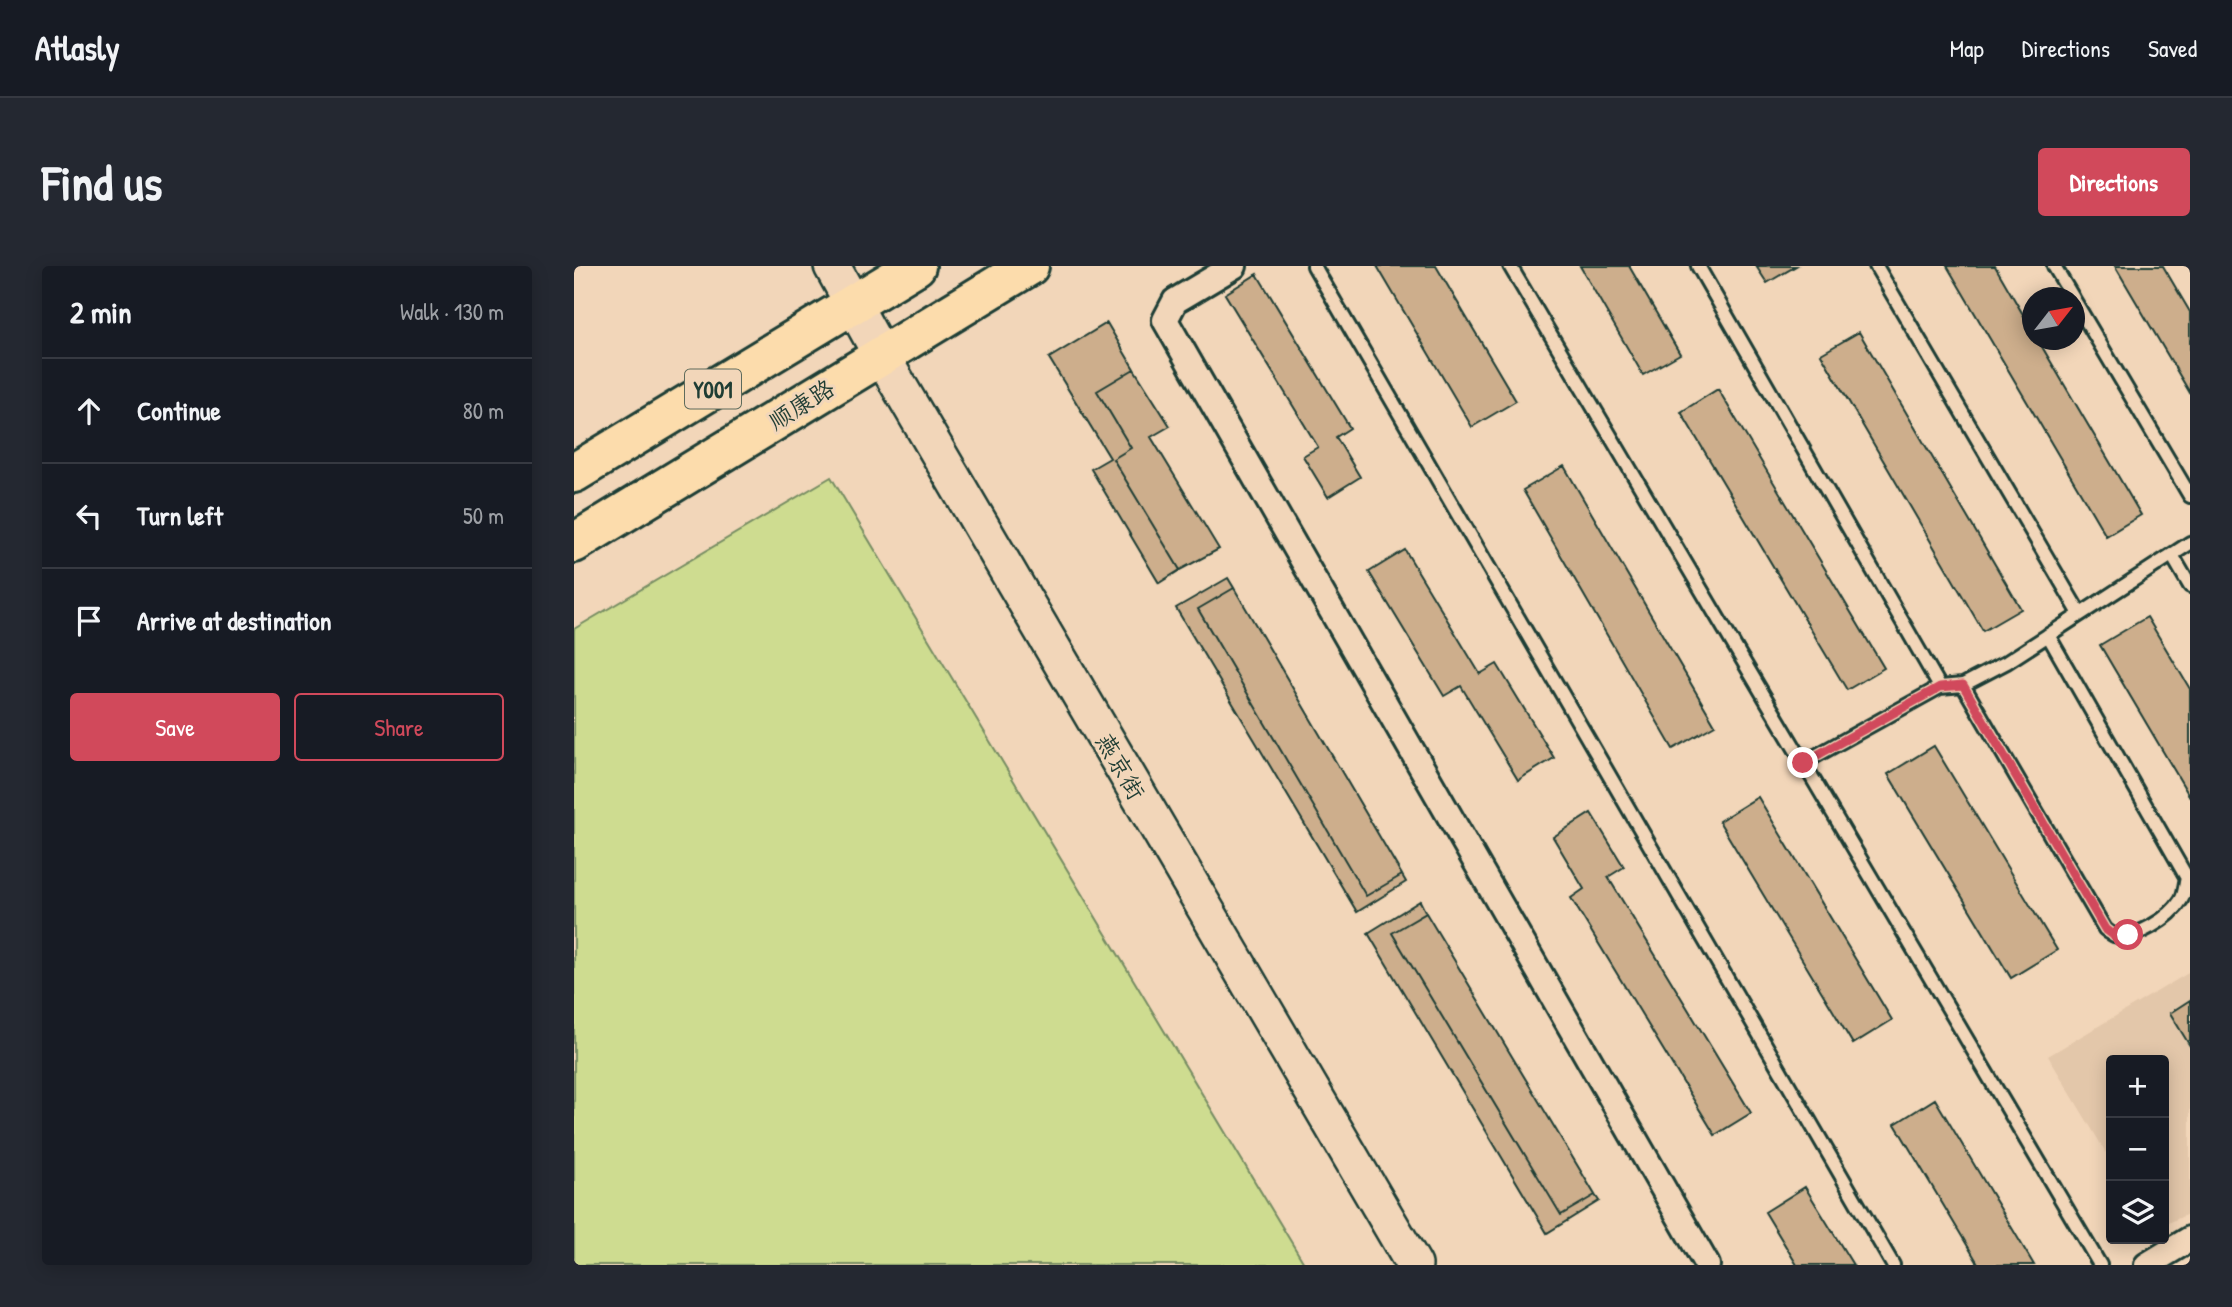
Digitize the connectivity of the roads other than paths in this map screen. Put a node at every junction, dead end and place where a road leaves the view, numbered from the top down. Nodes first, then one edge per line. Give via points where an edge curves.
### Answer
1 (832, 266) edge
2 (916, 266) edge
3 (1029, 266) edge
4 (1234, 266) edge
5 (1314, 266) edge
6 (1510, 266) edge
7 (1698, 266) edge
8 (1876, 266) edge
9 (2054, 266) edge
10 (2067, 287) edge
11 (852, 304) junction
12 (2085, 318) edge
13 (881, 355) junction
14 (574, 473) edge
15 (2190, 496) edge
16 (2190, 542) edge
17 (574, 543) edge
18 (2172, 555) junction
19 (2190, 586) edge
20 (2080, 614) junction
21 (2048, 635) junction
22 (1963, 685) junction
23 (1940, 687) junction
24 (1803, 763) junction
25 (2190, 1239) edge
26 (1414, 1265) edge
27 (1707, 1265) edge
28 (1893, 1265) edge
29 (2100, 1265) edge
30 (2147, 1265) edge

1 - 11 main road, 燕京街
2 - 11 main road, Y001
3 - 13 main road, 顺康路
4 - 27 street via 1175,301 1164,320
5 - 28 lane
6 - 24 lane
7 - 23 lane
8 - 20 lane
9 - 10 lane
11 - 13 main road, 燕京街
11 - 14 main road, Y001
12 - 15 lane
13 - 17 main road, 顺康路
13 - 26 main road, 燕京街
16 - 18 lane
18 - 19 lane
18 - 20 lane
20 - 21 lane
21 - 22 lane
21 - 22 lane via 2187,878 2183,898 2170,914 2146,929 2113,935 2105,929
22 - 23 lane
23 - 24 lane
24 - 29 lane
25 - 30 street

